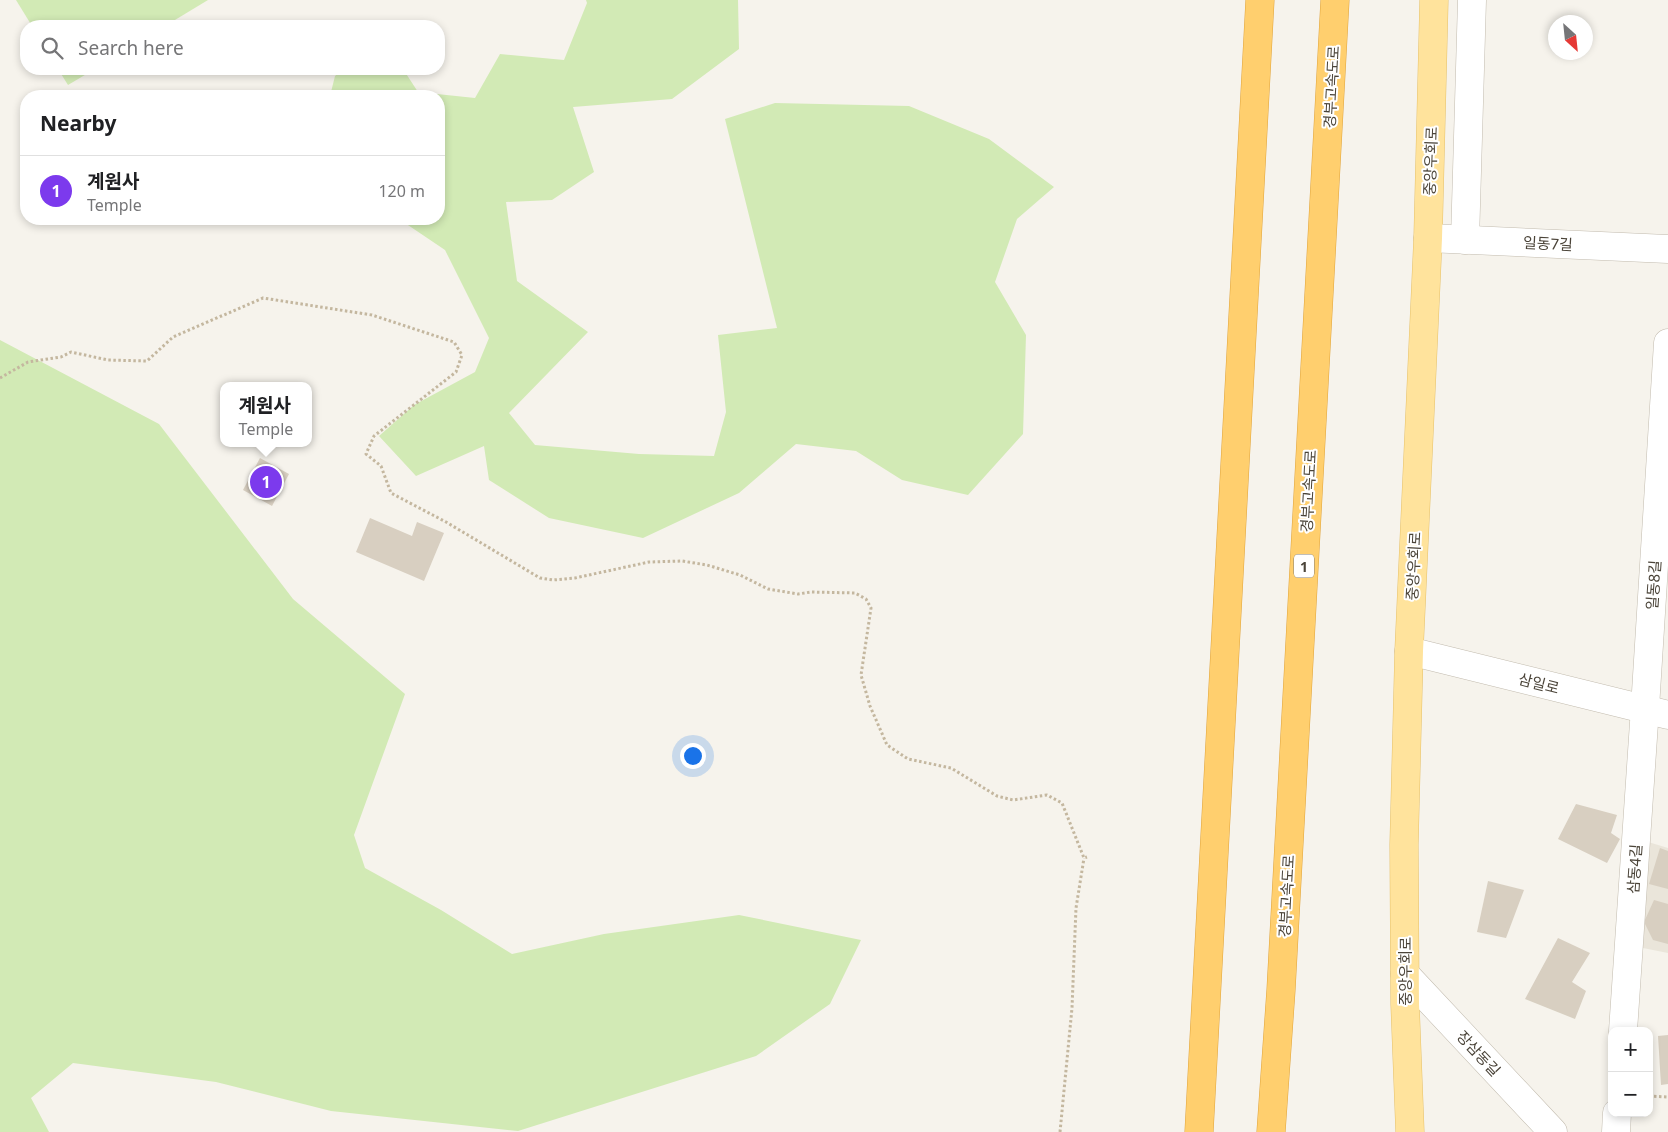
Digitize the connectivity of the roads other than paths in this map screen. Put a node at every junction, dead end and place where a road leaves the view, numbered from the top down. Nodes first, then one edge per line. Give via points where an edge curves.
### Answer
1 (1260, 0) edge
2 (1335, 0) edge
3 (1434, 0) edge
4 (1472, 0) edge
5 (1428, 238) junction
6 (1465, 240) junction
7 (1668, 249) edge
8 (1668, 343) edge
9 (1664, 479) edge
10 (1409, 651) junction
11 (1657, 712) edge
12 (1405, 974) junction
13 (1623, 1027) edge
14 (1617, 1117) edge
15 (1199, 1132) edge
16 (1271, 1132) edge
17 (1410, 1132) edge
18 (1553, 1132) edge
19 (1616, 1132) edge

1 - 15 highway
2 - 16 highway, 경부고속도로 / 1
3 - 5 main road, 중앙우회로
4 - 6 street
5 - 6 street, 일동7길
5 - 10 main road, 중앙우회로
6 - 7 street, 일동7길
8 - 9 street, 일동8길
9 - 11 street, 일동8길
10 - 11 street, 삼일로
10 - 12 main road, 중앙우회로 via 1404,845
11 - 13 street, 삼동4길
12 - 17 main road, 중앙우회로
12 - 18 street, 장삼동길
14 - 19 street

